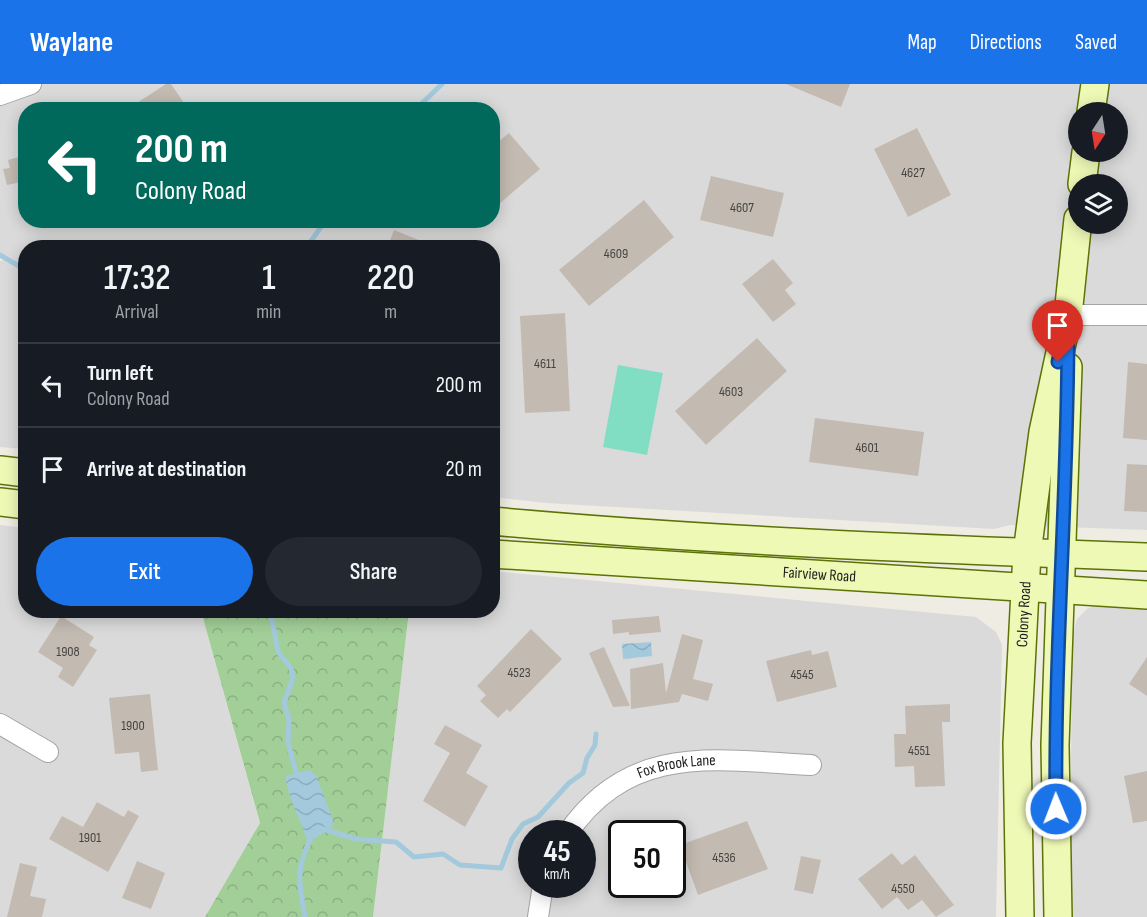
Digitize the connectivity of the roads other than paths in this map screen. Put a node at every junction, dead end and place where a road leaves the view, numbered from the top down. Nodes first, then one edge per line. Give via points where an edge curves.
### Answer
1 (31, 84) edge
2 (1095, 84) edge
3 (0, 95) edge
4 (1092, 102) edge
5 (1076, 234) edge
6 (1068, 315) junction
7 (1147, 315) edge
8 (0, 470) edge
9 (18, 472) edge
10 (0, 502) edge
11 (18, 504) edge
12 (500, 522) edge
13 (1027, 553) junction
14 (1061, 554) junction
15 (500, 555) edge
16 (1147, 557) edge
17 (1025, 588) junction
18 (1059, 590) junction
19 (1147, 595) edge
20 (0, 724) edge
21 (48, 752) dead end
22 (811, 765) dead end
23 (578, 820) edge
24 (541, 898) edge
25 (538, 917) edge
26 (1020, 917) edge
27 (1058, 917) edge

1 - 3 street
2 - 4 main road
5 - 6 main road, Colony Road
6 - 7 street
6 - 13 main road, Colony Road via 1043,432
6 - 14 main road, Colony Road
8 - 9 main road
10 - 11 main road
12 - 13 main road, Fairview Road
13 - 14 main road, Fairview Road
13 - 17 main road, Colony Road
14 - 16 main road, Fairview Road
14 - 18 main road, Colony Road
15 - 17 main road, Fairview Road
17 - 18 main road, Fairview Road
17 - 26 main road, Colony Road via 1017,743
18 - 19 main road, Fairview Road
18 - 27 main road, Colony Road via 1055,745
20 - 21 street
22 - 23 street, Fox Brook Lane via 701,759 656,767 604,794
24 - 25 street

